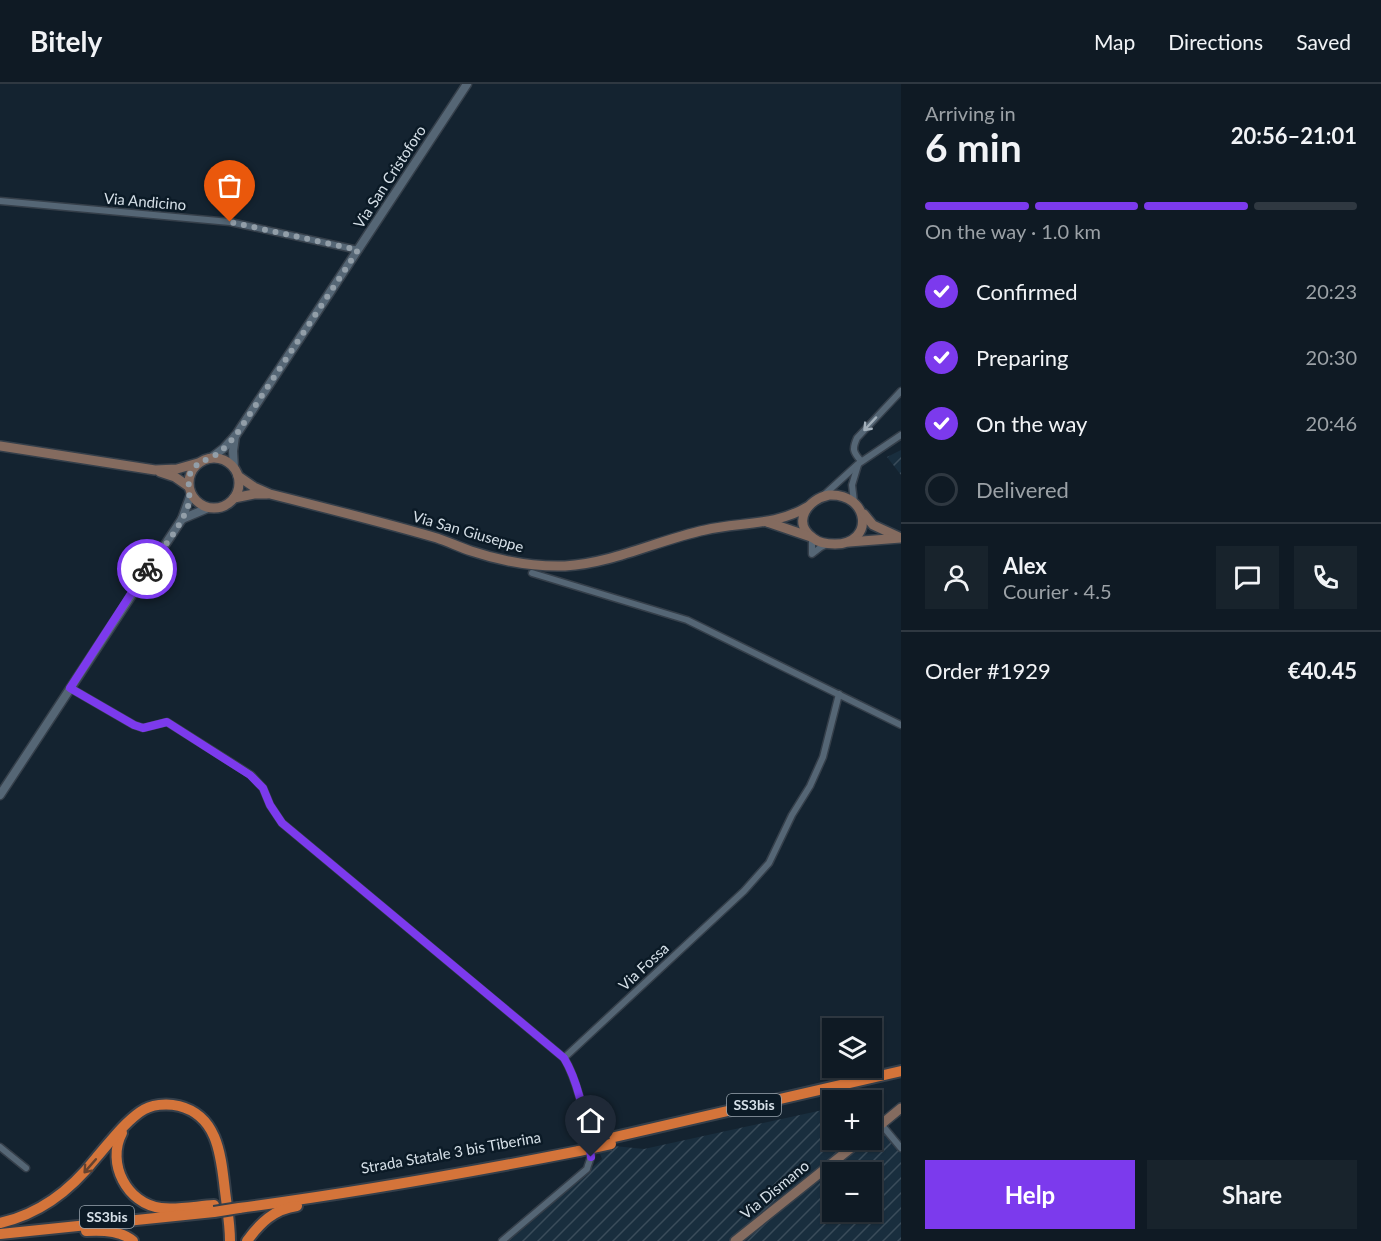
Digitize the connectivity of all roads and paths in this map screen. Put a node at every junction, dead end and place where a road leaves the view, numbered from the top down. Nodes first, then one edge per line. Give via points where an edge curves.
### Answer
1 (467, 84) edge
2 (0, 201) edge
3 (358, 250) junction
4 (901, 391) edge
5 (236, 435) junction
6 (901, 435) edge
7 (0, 446) edge
8 (211, 458) junction
9 (198, 463) junction
10 (860, 463) junction
11 (155, 470) junction
12 (236, 472) junction
13 (190, 490) junction
14 (270, 494) junction
15 (822, 496) junction
16 (234, 498) junction
17 (854, 502) junction
18 (807, 507) junction
19 (208, 508) junction
20 (861, 510) junction
21 (182, 519) junction
22 (765, 522) junction
23 (812, 537) junction
24 (901, 538) edge
25 (849, 542) junction
26 (829, 544) junction
27 (532, 573) dead end
28 (70, 688) junction
29 (839, 694) junction
30 (901, 725) edge
31 (0, 795) edge
32 (564, 1058) junction
33 (901, 1071) edge
34 (901, 1077) edge
35 (901, 1108) edge
36 (128, 1122) junction
37 (882, 1123) edge
38 (882, 1125) edge
39 (609, 1141) junction
40 (0, 1148) edge
41 (901, 1148) edge
42 (849, 1150) edge
43 (26, 1168) dead end
44 (325, 1194) junction
45 (214, 1208) junction
46 (0, 1223) edge
47 (0, 1229) edge
48 (23, 1232) junction
49 (0, 1234) edge
50 (133, 1241) edge
51 (230, 1241) edge
52 (248, 1241) edge
53 (502, 1241) edge
54 (735, 1241) edge

1 - 3 street, Via San Cristoforo
2 - 3 street, Via Andicino via 230,222
3 - 5 street, Via San Cristoforo
4 -> 10 street via 856,438 853,447
5 - 8 street, Via San Cristoforo
5 - 12 street, Via San Cristoforo
6 - 10 street
7 - 11 main road
8 - 9 main road
8 - 12 main road via 224,460
9 - 11 main road
9 - 13 main road via 190,473
10 - 15 street
10 - 17 street via 852,485
11 - 13 main road via 175,477
12 - 14 main road, Via San Giuseppe
12 - 16 main road via 239,488
13 - 19 main road
13 - 21 street
14 - 16 main road, Via San Giuseppe
14 - 22 main road, Via San Giuseppe via 482,554 542,565 566,566 610,559 705,530
15 - 17 main road via 839,495
15 - 18 main road
16 - 19 main road via 223,507
17 - 20 main road
18 - 22 main road, Via San Giuseppe
18 - 23 main road via 804,527
19 - 21 street
20 - 24 main road via 873,525
20 - 25 main road via 862,527
21 - 28 street
22 - 23 main road, Via San Giuseppe
23 - 26 main road
23 - 26 street via 811,557
24 - 25 main road
25 - 26 main road
27 - 29 street via 687,620
28 - 31 street
28 - 32 street via 134,725 143,728 167,722 250,775 263,788 282,823
29 - 30 street
29 - 32 street, Via Fossa via 823,757 769,863 744,891
32 - 53 street via 573,1072 591,1157 587,1168
33 - 39 highway, Strada Statale 3 bis Tiberina / SS3bis
34 - 39 highway, Strada Statale 3 bis Tiberina / SS3bis
35 - 37 main road
36 - 45 highway via 116,1154 118,1170 133,1195 162,1208
36 -> 46 highway via 59,1196 28,1214
36 - 51 highway via 141,1111 172,1104 187,1108 209,1125 220,1152
38 - 41 street
39 - 44 highway, Strada Statale 3 bis Tiberina / SS3bis
40 - 43 street
42 - 54 main road, Via Dismano
44 - 45 highway, Strada Statale 3 bis Tiberina / SS3bis, bridge
44 - 52 highway via 310,1204 274,1214 259,1225
45 - 47 highway, Strada Statale 3 bis Tiberina / SS3bis
45 - 48 highway, Strada Statale 3 bis Tiberina / SS3bis
48 - 49 highway, Strada Statale 3 bis Tiberina / SS3bis
48 - 50 highway via 115,1232

